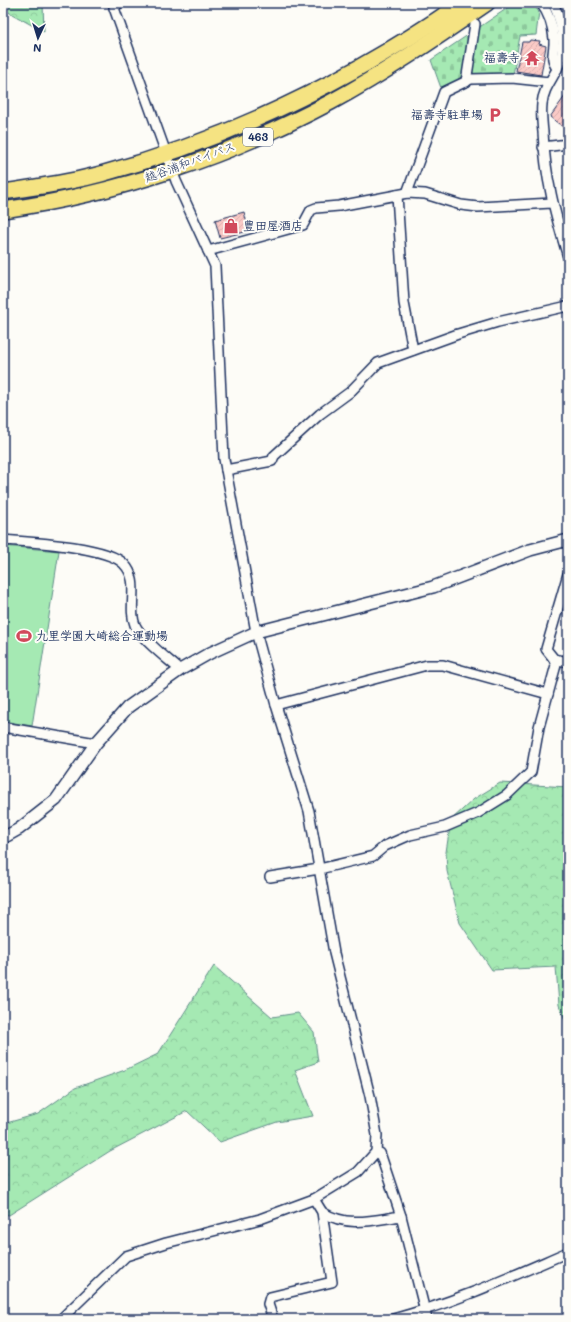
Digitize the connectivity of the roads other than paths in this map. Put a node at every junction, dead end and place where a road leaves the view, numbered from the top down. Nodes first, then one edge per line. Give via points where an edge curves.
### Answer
1 (462, 3) edge
2 (487, 3) edge
3 (541, 3) edge
4 (554, 3) edge
5 (115, 5) edge
6 (475, 24) dead end
7 (557, 69) junction
8 (466, 82) junction
9 (549, 82) junction
10 (568, 144) edge
11 (544, 147) junction
12 (167, 155) junction
13 (172, 170) junction
14 (3, 192) edge
15 (407, 194) junction
16 (397, 195) junction
17 (552, 203) junction
18 (3, 210) edge
19 (208, 251) junction
20 (568, 257) edge
21 (568, 306) edge
22 (413, 350) junction
23 (226, 470) junction
24 (3, 540) edge
25 (568, 540) edge
26 (568, 574) edge
27 (256, 632) junction
28 (554, 659) junction
29 (568, 662) edge
30 (180, 670) junction
31 (548, 694) junction
32 (276, 705) junction
33 (3, 727) edge
34 (96, 743) junction
35 (3, 838) edge
36 (319, 869) junction
37 (270, 877) dead end
38 (376, 1152) junction
39 (314, 1199) junction
40 (322, 1212) junction
41 (401, 1216) junction
42 (568, 1252) edge
43 (426, 1315) edge
44 (61, 1319) edge
45 (273, 1319) edge
46 (393, 1319) edge

1 - 12 highway, 越谷浦和バイパス / 463 via 383,54 324,86 256,120
2 - 13 highway, 越谷浦和バイパス / 463 via 389,68 332,102 266,134
3 - 7 street via 552,23 552,62
4 - 7 street via 563,35
5 - 12 street
6 - 8 street
7 - 9 street
8 - 9 street via 471,79 512,78
8 - 15 street via 444,92
9 - 11 street via 542,104
10 - 11 street
11 - 17 street
12 - 13 street
12 - 14 highway, 越谷浦和バイパス / 463 via 99,175
13 - 18 highway, 越谷浦和バイパス / 463 via 107,191
13 - 19 street
15 - 16 street
15 - 17 street via 425,194 461,205 478,207
16 - 19 street via 316,208 311,210 303,225
16 - 22 street via 404,304
17 - 20 street
19 - 23 street via 215,266
21 - 22 street via 498,322
22 - 23 street via 378,363 350,392 320,414 274,456 272,461
23 - 27 street
24 - 30 street via 60,544 112,556 124,564 131,575 135,625
25 - 27 street via 530,550 433,587
26 - 28 street via 546,649
27 - 30 street
27 - 32 street
28 - 29 street
28 - 31 street via 556,665
30 - 34 street via 128,707
31 - 32 street via 443,665 427,665
31 - 36 street via 539,727 532,772 507,796 478,813 445,827 410,835 385,846 373,856
32 - 36 street via 309,812
33 - 34 street
34 - 35 street via 56,800 20,829
36 - 37 street
36 - 38 street via 334,953 370,1096 377,1135
38 - 39 street via 358,1172
38 - 41 street via 380,1153
39 - 40 street
39 - 44 street via 260,1219 126,1256
40 - 41 street via 350,1223
40 - 45 street via 332,1282 270,1297 268,1304
41 - 43 street
42 - 43 street
43 - 46 street

